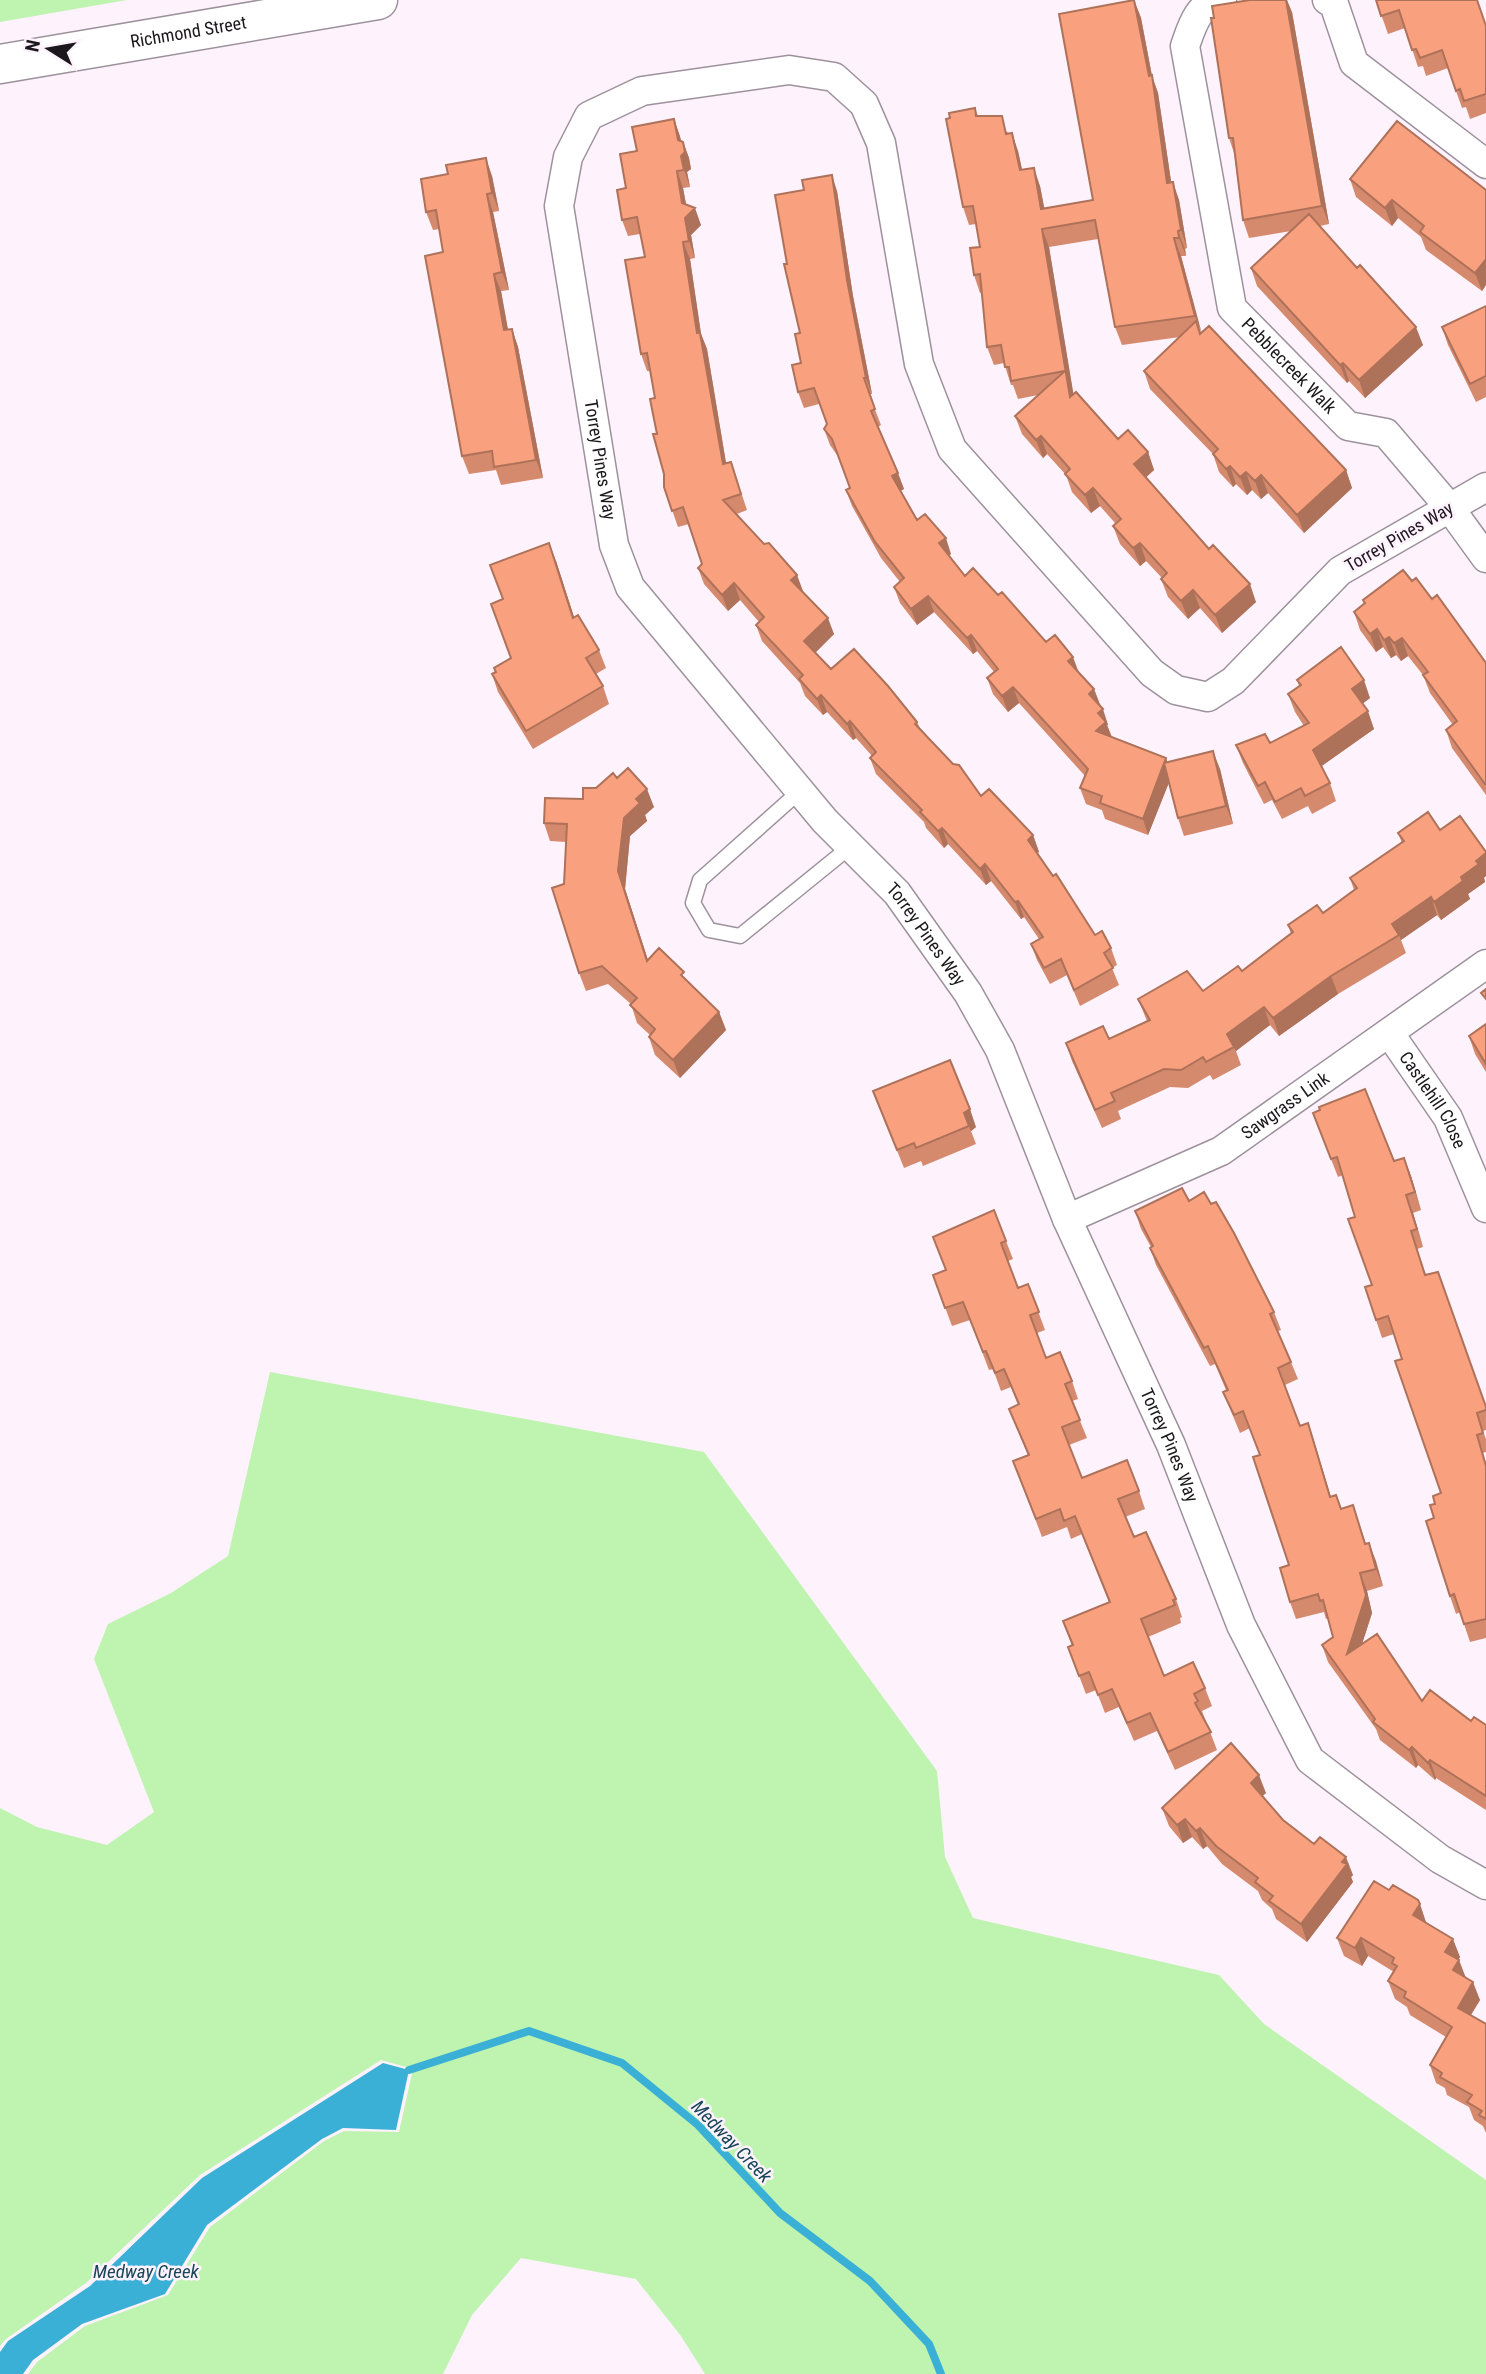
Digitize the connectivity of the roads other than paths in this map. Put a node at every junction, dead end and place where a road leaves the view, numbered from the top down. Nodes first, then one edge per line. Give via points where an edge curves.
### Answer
1 (1222, 0) edge
2 (1326, 0) edge
3 (361, 3) edge
4 (0, 64) edge
5 (1486, 164) edge
6 (1486, 487) edge
7 (1449, 507) junction
8 (1486, 558) edge
9 (800, 791) junction
10 (851, 846) junction
11 (1486, 964) edge
12 (1390, 1034) junction
13 (1486, 1208) edge
14 (1067, 1219) junction
15 (1486, 1885) edge

1 - 7 street, Pebblecreek Walk via 1213,1 1195,16 1185,46 1232,308 1348,426 1386,433
2 - 5 street via 1334,4 1354,63
3 - 4 main road, Richmond Street
6 - 7 street, Torrey Pines Way
7 - 8 street, Pebblecreek Walk
7 - 9 street, Torrey Pines Way via 1340,571 1233,681 1208,697 1176,690 1152,673 953,449 919,363 881,143 864,104 834,77 789,70 642,91 589,116 568,157 559,206 614,545 630,587
9 - 10 street, Torrey Pines Way
9 - 10 lane via 700,880 693,903 709,930 740,936
10 - 14 street, Torrey Pines Way via 897,893 968,993 1000,1050
11 - 12 street, Sawgrass Link
12 - 13 street, Castlehill Close via 1448,1118
12 - 14 street, Sawgrass Link via 1221,1151
14 - 15 street, Torrey Pines Way via 1171,1445 1241,1625 1310,1760 1440,1859

